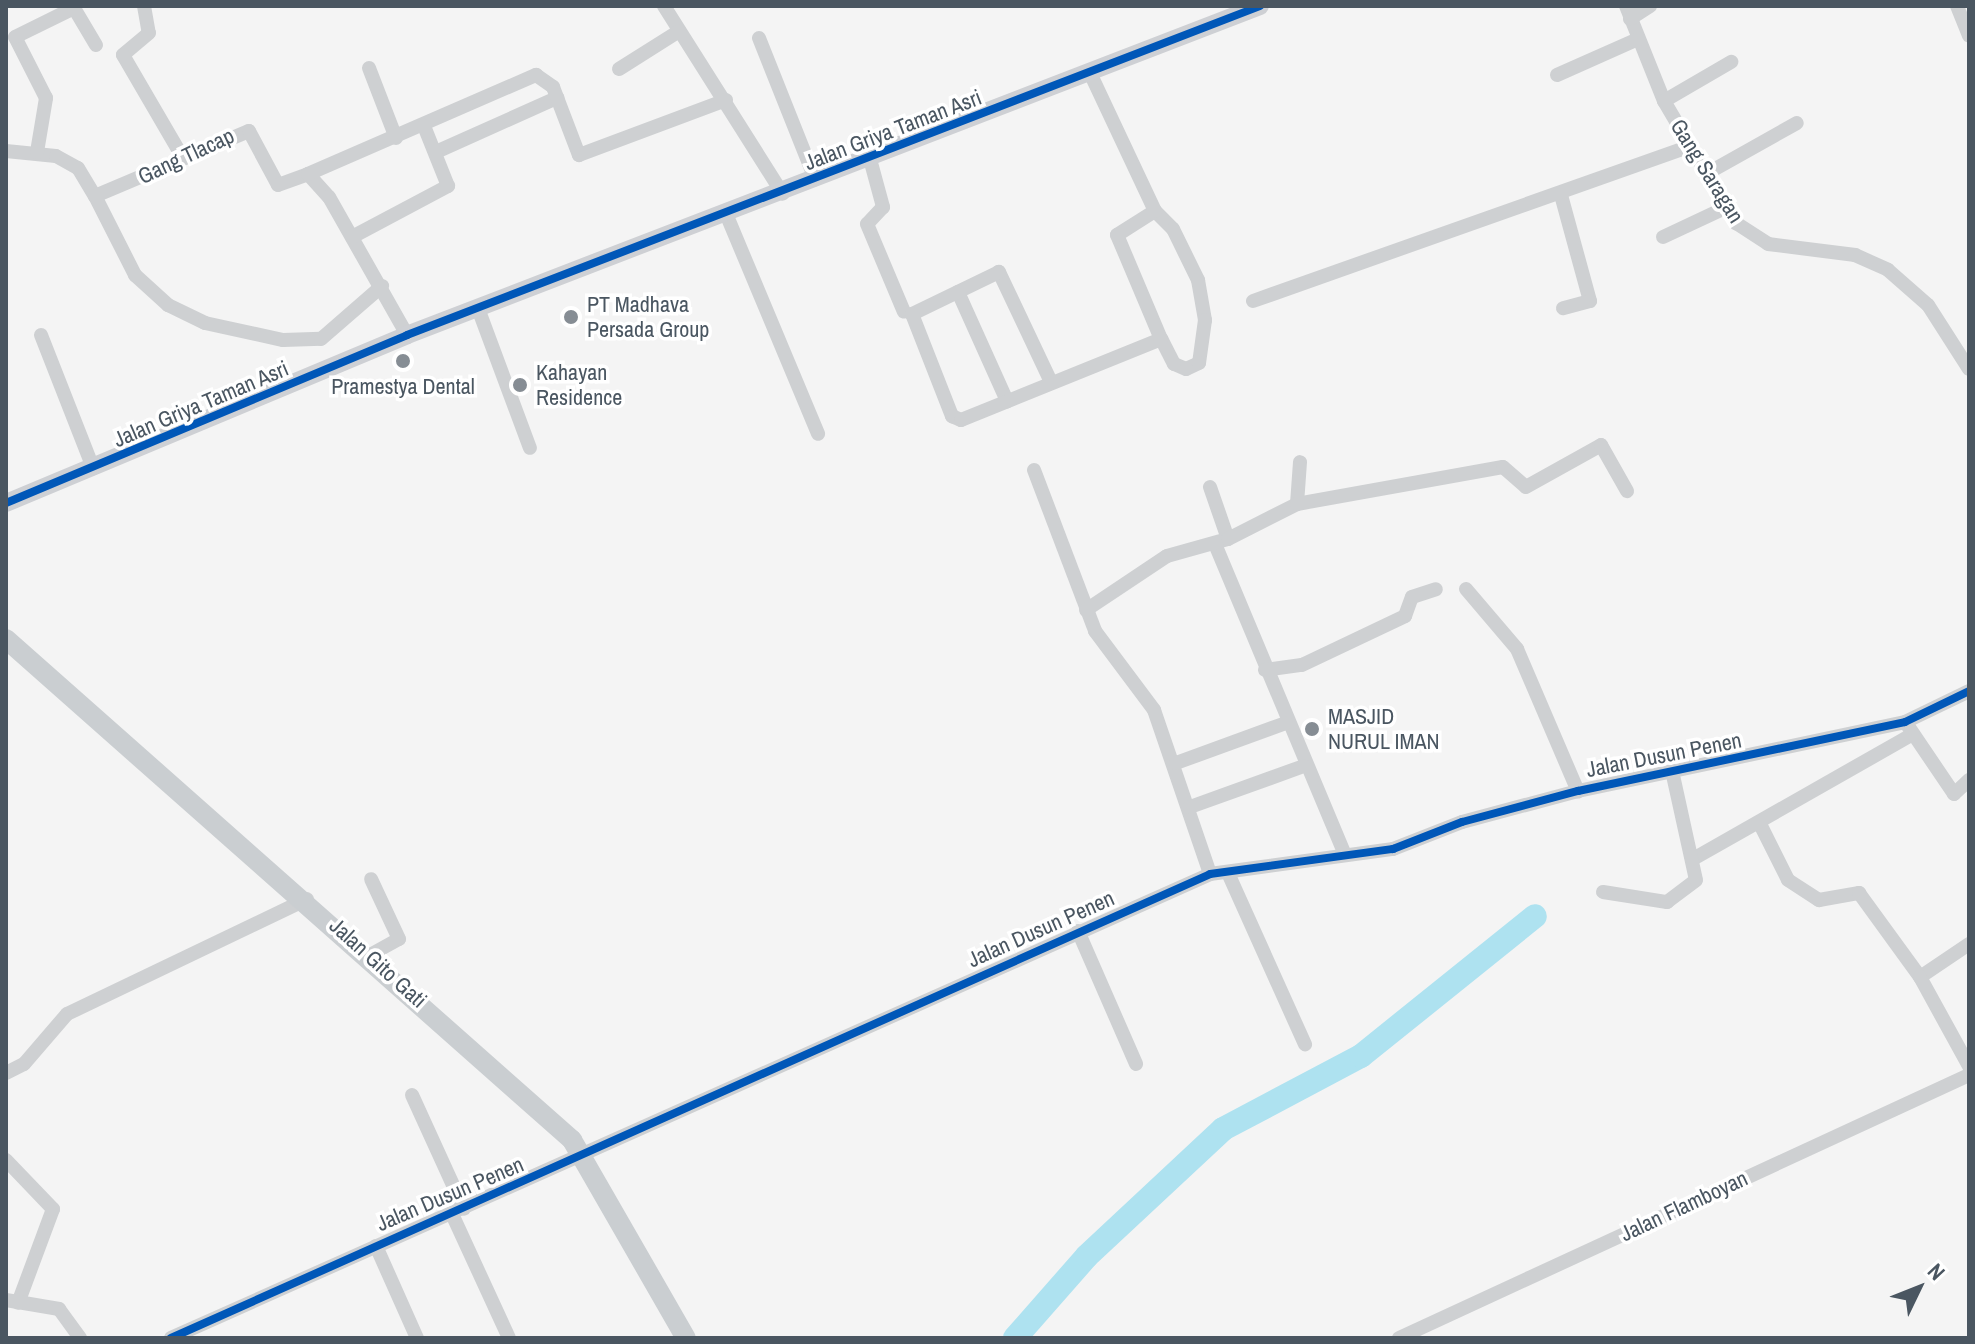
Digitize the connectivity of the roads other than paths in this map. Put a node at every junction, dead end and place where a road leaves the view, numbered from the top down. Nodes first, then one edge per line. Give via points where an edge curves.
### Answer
1 (144, 6) edge
2 (664, 6) edge
3 (1260, 6) edge
4 (1650, 6) edge
5 (1957, 6) edge
6 (1628, 12) edge
7 (679, 31) junction
8 (1969, 36) edge
9 (759, 38) dead end
10 (1638, 39) junction
11 (96, 45) dead end
12 (1731, 62) dead end
13 (369, 68) dead end
14 (619, 69) dead end
15 (1090, 73) junction
16 (1557, 75) dead end
17 (557, 98) junction
18 (726, 100) junction
19 (1664, 101) junction
20 (1797, 123) dead end
21 (424, 126) junction
22 (396, 138) junction
23 (1688, 147) junction
24 (6, 151) edge
25 (37, 152) junction
26 (436, 152) junction
27 (183, 158) junction
28 (870, 159) junction
29 (308, 174) junction
30 (1706, 174) junction
31 (815, 179) junction
32 (783, 194) junction
33 (1561, 195) junction
34 (95, 196) junction
35 (1727, 207) junction
36 (1155, 211) junction
37 (727, 216) junction
38 (352, 237) junction
39 (1663, 237) dead end
40 (382, 286) junction
41 (958, 292) junction
42 (1253, 301) dead end
43 (1563, 308) dead end
44 (479, 311) junction
45 (904, 312) dead end
46 (41, 335) dead end
47 (407, 335) junction
48 (1161, 339) junction
49 (1969, 369) edge
50 (1051, 382) junction
51 (1007, 401) junction
52 (818, 434) dead end
53 (530, 448) dead end
54 (1300, 462) dead end
55 (93, 468) junction
56 (1034, 470) dead end
57 (1210, 487) dead end
58 (1627, 491) dead end
59 (6, 503) edge
60 (1297, 504) junction
61 (1222, 542) junction
62 (1436, 589) dead end
63 (1466, 589) dead end
64 (1086, 610) junction
65 (6, 639) edge
66 (1265, 670) junction
67 (1969, 691) edge
68 (1286, 723) junction
69 (1909, 728) junction
70 (1176, 763) junction
71 (1304, 766) junction
72 (1672, 771) junction
73 (1969, 780) edge
74 (1578, 791) junction
75 (1190, 807) junction
76 (1761, 826) junction
77 (1345, 855) junction
78 (1693, 859) junction
79 (1228, 873) junction
80 (1210, 874) junction
81 (371, 879) dead end
82 (1603, 892) dead end
83 (307, 899) junction
84 (1078, 931) junction
85 (1969, 944) edge
86 (370, 955) junction
87 (1920, 977) junction
88 (1305, 1044) dead end
89 (1136, 1064) dead end
90 (1969, 1066) edge
91 (6, 1073) edge
92 (1969, 1075) edge
93 (412, 1095) dead end
94 (586, 1155) junction
95 (6, 1160) edge
96 (458, 1211) junction
97 (376, 1246) junction
98 (12, 1302) edge
99 (80, 1338) edge
100 (171, 1338) edge
101 (417, 1338) edge
102 (509, 1338) edge
103 (686, 1338) edge
104 (1399, 1338) edge

1 - 27 street via 149,33 123,55
2 - 7 street
3 - 15 street, Jalan Griya Taman Asri
4 - 6 street
5 - 8 street
6 - 10 street, Gang Saragan
7 - 14 street
7 - 18 street
9 - 31 street
10 - 16 street
10 - 19 street, Gang Saragan
11 - 25 street via 74,8 15,37 46,98
12 - 19 street
13 - 22 street
15 - 28 street, Jalan Griya Taman Asri
15 - 36 street
17 - 18 street via 579,155
17 - 21 street via 545,77 536,75
17 - 26 street
18 - 32 street
19 - 23 street, Gang Saragan
20 - 30 street
21 - 22 street
21 - 26 street
22 - 29 street
23 - 30 street, Gang Saragan
23 - 33 street
24 - 25 street
25 - 34 street via 78,168
26 - 38 street via 446,188
27 - 29 street, Gang Tlacap via 239,129 249,131 278,185
27 - 34 street, Gang Tlacap
28 - 31 street, Jalan Griya Taman Asri
28 - 45 street via 883,207 867,224
29 - 38 street
30 - 35 street, Gang Saragan
31 - 32 street, Jalan Griya Taman Asri
32 - 37 street, Jalan Griya Taman Asri
33 - 42 street
33 - 43 street via 1590,301
34 - 40 street via 135,275 168,305 205,323 283,340 321,339
35 - 39 street
35 - 49 street, Gang Saragan via 1749,235 1768,244 1855,255 1888,270 1928,305
36 - 48 street via 1117,235
36 - 48 street via 1173,229 1198,280 1205,320 1199,363 1186,369 1174,364
37 - 44 street, Jalan Griya Taman Asri
37 - 52 street
38 - 40 street
40 - 47 street
41 - 50 street via 994,273 1005,277
41 - 51 street
41 - 51 street via 912,314 952,416 966,419
44 - 47 street, Jalan Griya Taman Asri
44 - 53 street
46 - 55 street
47 - 55 street, Jalan Griya Taman Asri
48 - 50 street
50 - 51 street
54 - 60 street
55 - 59 street, Jalan Griya Taman Asri
56 - 64 street
57 - 61 street
58 - 60 street via 1601,445 1526,487 1503,467
60 - 61 street
61 - 64 street via 1167,556
61 - 66 street
62 - 66 street via 1412,597 1405,616 1302,665
63 - 74 street via 1517,649
64 - 70 street via 1145,694
65 - 83 main road, Jalan Gito Gati
66 - 68 street
67 - 69 street, Jalan Dusun Penen
68 - 70 street
68 - 71 street
69 - 72 street, Jalan Dusun Penen
69 - 73 street via 1951,791
69 - 76 street
70 - 75 street
71 - 75 street
71 - 77 street
72 - 74 street, Jalan Dusun Penen
72 - 78 street
74 - 77 street, Jalan Dusun Penen via 1462,822 1393,849
75 - 80 street
76 - 78 street
76 - 87 street via 1788,880 1819,900 1859,893
77 - 79 street, Jalan Dusun Penen
78 - 82 street via 1696,880 1673,900
79 - 80 street, Jalan Dusun Penen
79 - 88 street
80 - 84 street, Jalan Dusun Penen
81 - 86 street via 399,939
83 - 86 main road, Jalan Gito Gati
83 - 91 street via 67,1014 24,1064
84 - 89 street
84 - 94 street, Jalan Dusun Penen
85 - 87 street
86 - 94 main road, Jalan Gito Gati
87 - 90 street
92 - 104 street, Jalan Flamboyan
93 - 96 street
94 - 96 street, Jalan Dusun Penen
94 - 103 main road, Jalan Gito Gati
95 - 98 street via 53,1209
96 - 97 street, Jalan Dusun Penen
96 - 102 street
97 - 100 street, Jalan Dusun Penen
97 - 101 street
98 - 99 street via 59,1309

